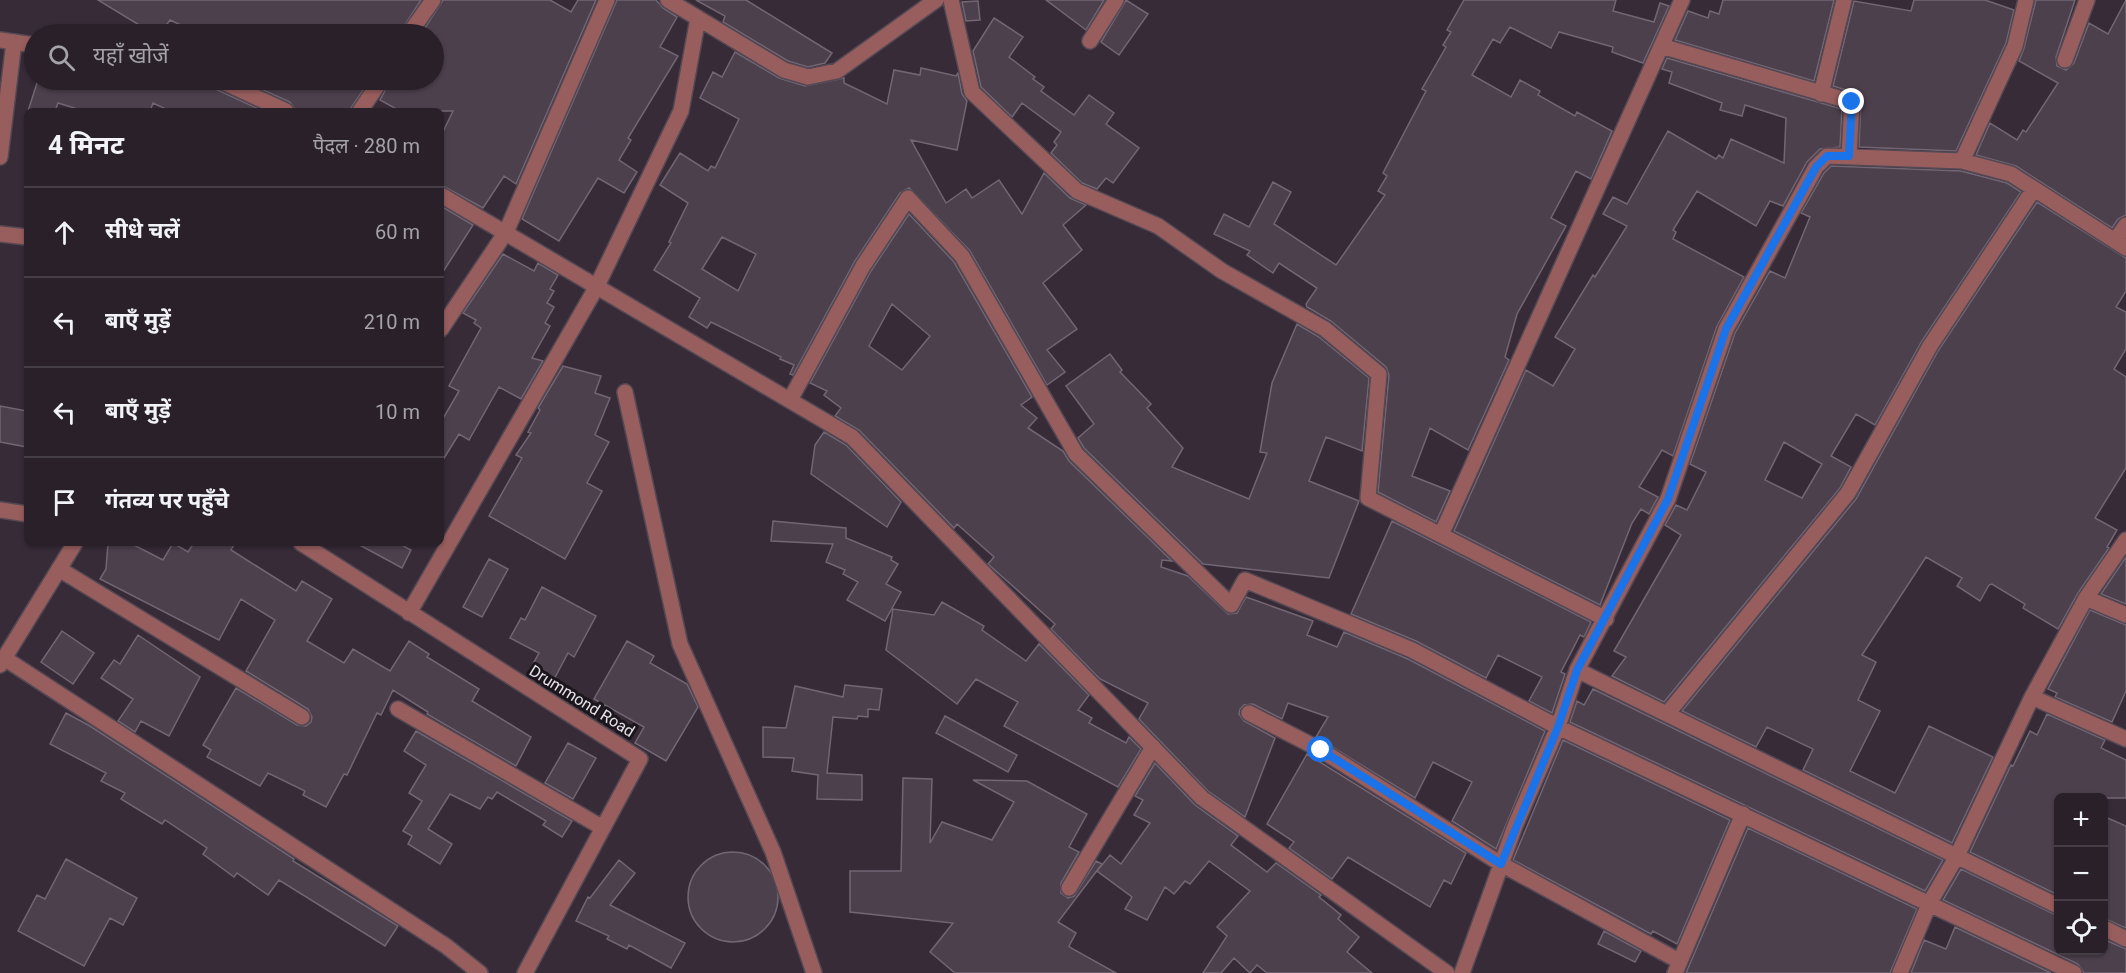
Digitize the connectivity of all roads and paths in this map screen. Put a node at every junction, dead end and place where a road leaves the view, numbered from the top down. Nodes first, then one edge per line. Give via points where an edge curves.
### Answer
1 (432, 0) edge
2 (607, 0) edge
3 (668, 0) edge
4 (936, 0) edge
5 (951, 0) edge
6 (1116, 0) edge
7 (1682, 0) edge
8 (1844, 0) edge
9 (2026, 0) edge
10 (2087, 0) edge
11 (698, 18) junction
12 (416, 24) edge
13 (7, 41) edge
14 (1090, 41) dead end
15 (24, 44) edge
16 (1661, 46) junction
17 (2065, 60) dead end
18 (241, 90) edge
19 (374, 90) edge
20 (1821, 94) junction
21 (280, 108) edge
22 (362, 108) edge
23 (1849, 156) junction
24 (0, 157) edge
25 (1962, 161) junction
26 (2034, 189) junction
27 (444, 197) edge
28 (2126, 225) edge
29 (506, 232) junction
30 (0, 234) edge
31 (24, 237) edge
32 (2121, 245) edge
33 (596, 288) junction
34 (444, 325) edge
35 (625, 392) dead end
36 (790, 400) junction
37 (0, 510) edge
38 (24, 514) edge
39 (1441, 535) junction
40 (2126, 540) edge
41 (73, 546) edge
42 (306, 546) edge
43 (59, 568) junction
44 (2086, 598) junction
45 (409, 613) junction
46 (2126, 615) edge
47 (1606, 619) junction
48 (2, 661) edge
49 (1577, 670) junction
50 (2032, 697) junction
51 (398, 709) dead end
52 (1249, 713) dead end
53 (1667, 714) junction
54 (302, 717) dead end
55 (1558, 727) junction
56 (2126, 739) edge
57 (1153, 747) junction
58 (1743, 814) junction
59 (603, 828) junction
60 (1957, 856) junction
61 (1501, 864) junction
62 (1069, 888) dead end
63 (1930, 902) junction
64 (2054, 904) edge
65 (2108, 930) edge
66 (2126, 939) edge
67 (1677, 967) edge
68 (480, 973) edge
69 (525, 973) edge
70 (814, 973) edge
71 (1447, 973) edge
72 (1462, 973) edge
73 (1900, 973) edge
74 (2074, 973) edge

1 - 12 street
2 - 29 street
3 - 11 street
4 - 11 street via 837,71 808,77 784,70
5 - 39 street via 972,92 1077,191 1158,226 1222,271 1325,328 1379,374 1368,498
6 - 14 street
7 - 16 street
8 - 20 street
9 - 25 street via 2015,46
10 - 17 street
11 - 33 street via 681,111
13 - 15 street
13 - 24 street
16 - 20 street
16 - 39 street
18 - 21 street
19 - 22 street
20 - 23 street via 1852,102
23 - 25 street
23 - 47 street via 1827,156 1816,167 1726,329 1668,499
25 - 26 street via 2011,174
26 - 32 street
26 - 53 street via 1930,346 1848,494
27 - 29 street
28 - 32 street
29 - 33 street
29 - 34 street
30 - 31 street
33 - 36 street
33 - 45 street
35 - 70 street via 680,644 773,852
36 - 55 street via 864,266 908,198 962,256 1076,454 1231,605 1245,580 1412,650
36 - 57 street via 852,437
37 - 38 street
39 - 47 street
40 - 44 street
41 - 43 street
42 - 45 street, Drummond Road
43 - 48 street
43 - 54 street
44 - 46 street
44 - 50 street
45 - 59 street, Drummond Road via 640,759
47 - 49 street
48 - 68 street via 446,946
49 - 53 street
49 - 55 street
50 - 56 street
50 - 60 street
51 - 59 street
52 - 61 street via 1321,750
53 - 60 street
55 - 58 street
55 - 61 street
57 - 62 street
57 - 71 street via 1202,798
58 - 63 street
58 - 67 street
59 - 69 street, Drummond Road
60 - 63 street
60 - 64 street
61 - 67 street
61 - 72 street
63 - 73 street
63 - 74 street
65 - 66 street

